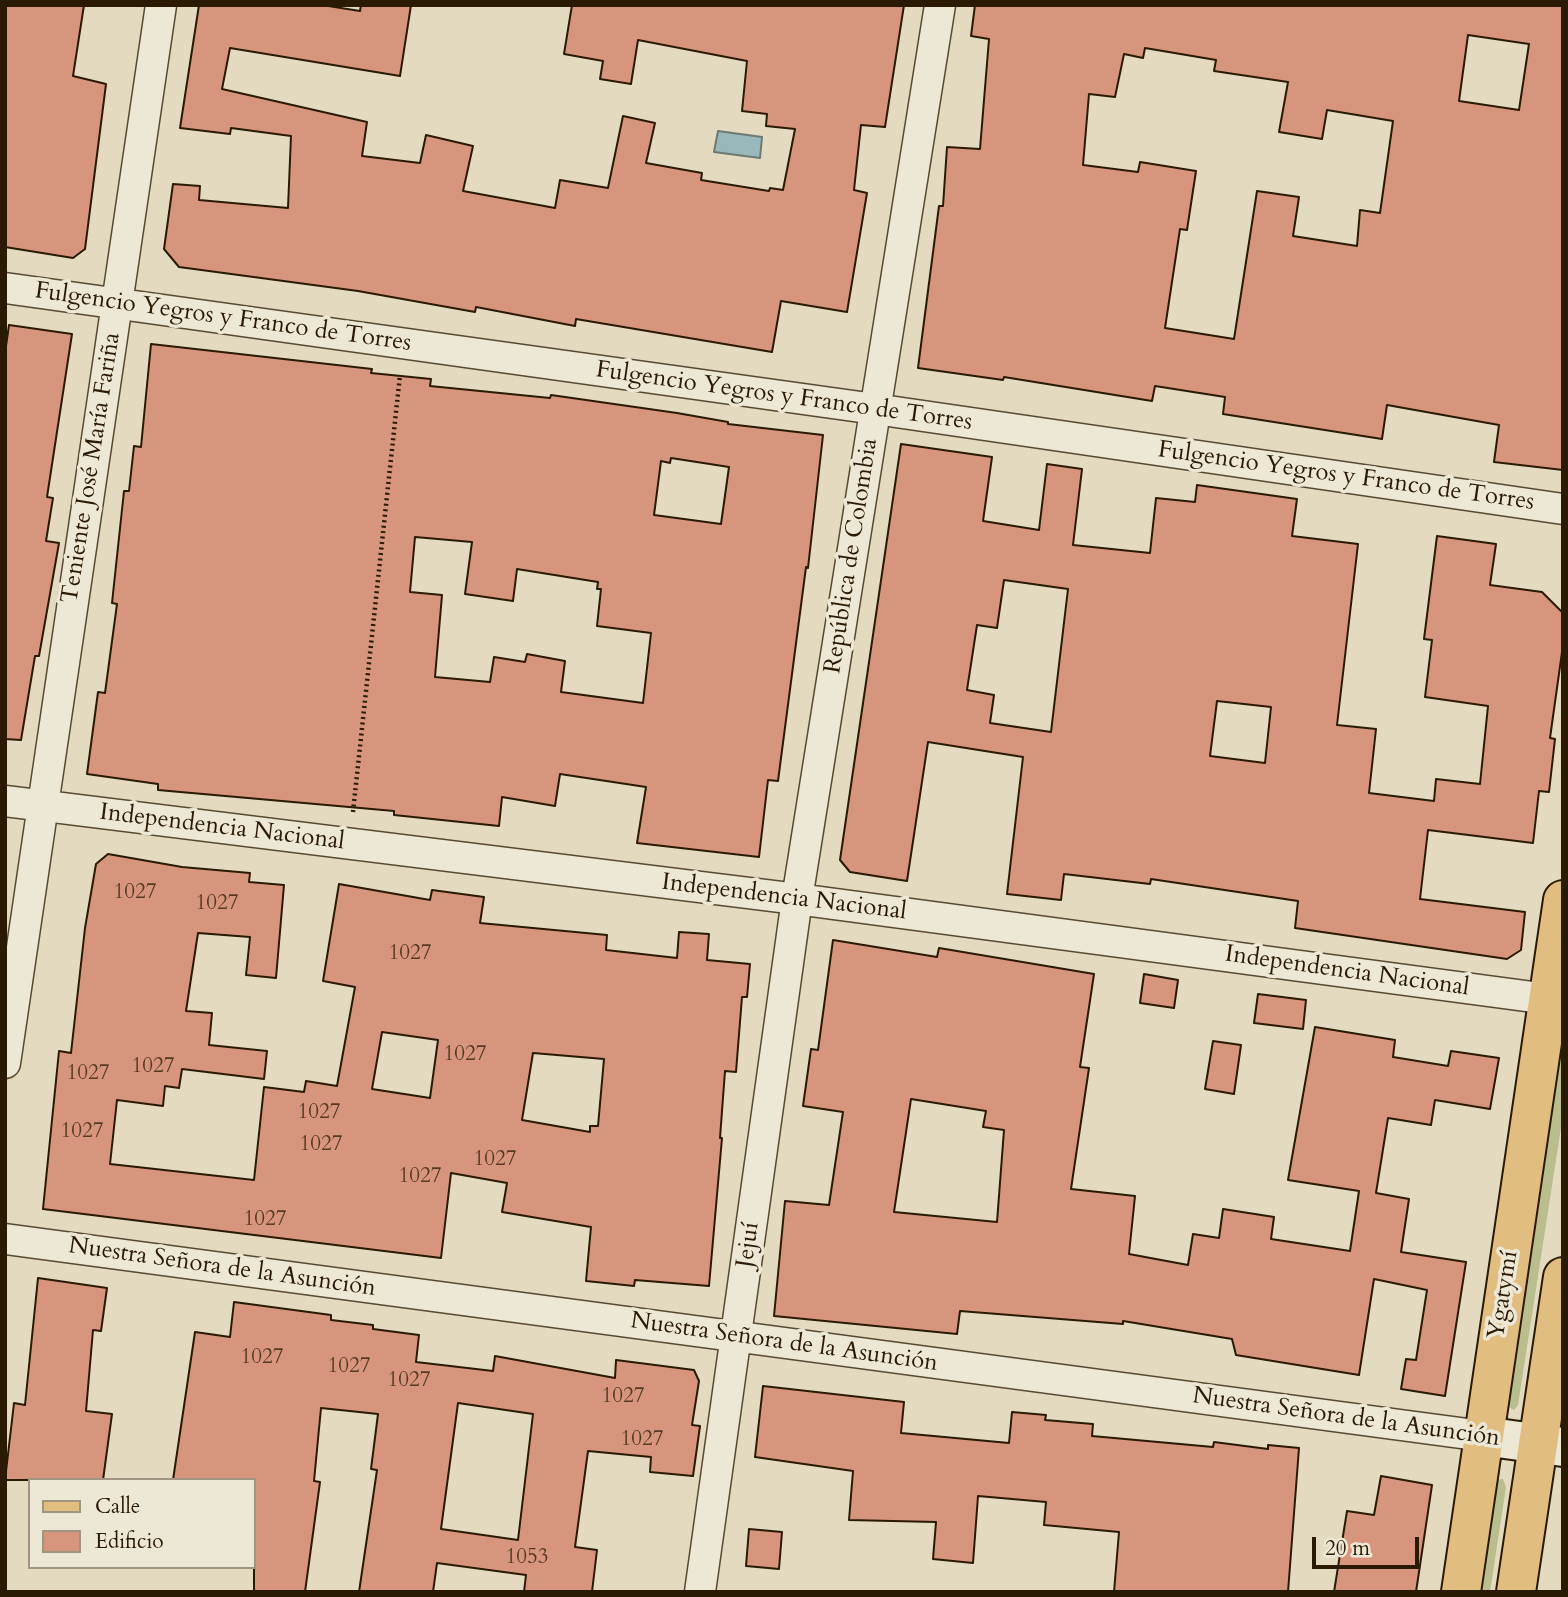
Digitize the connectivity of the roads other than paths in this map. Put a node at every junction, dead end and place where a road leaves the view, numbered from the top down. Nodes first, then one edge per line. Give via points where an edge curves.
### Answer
1 (161, 5) edge
2 (940, 5) edge
3 (5, 288) edge
4 (116, 304) junction
5 (875, 409) junction
6 (1563, 509) edge
7 (5, 801) edge
8 (41, 806) junction
9 (797, 899) junction
10 (1563, 900) edge
11 (1556, 1000) edge
12 (5, 1063) edge
13 (5, 1239) edge
14 (1563, 1277) edge
15 (736, 1336) junction
16 (1482, 1436) junction
17 (1551, 1445) edge
18 (700, 1592) edge
19 (1461, 1592) edge
20 (1516, 1592) edge

1 - 4 street, Teniente José María Fariña
2 - 5 street, República de Colombia
3 - 4 street, Fulgencio Yegros y Franco de Torres
4 - 5 street, Fulgencio Yegros y Franco de Torres
4 - 8 street, Teniente José María Fariña
5 - 6 street, Fulgencio Yegros y Franco de Torres
5 - 9 street, República de Colombia
7 - 8 street, Independencia Nacional
8 - 9 street, Independencia Nacional
8 - 12 street, Teniente José María Fariña
9 - 11 street, Independencia Nacional
9 - 15 street, Jejuí
10 - 11 main road, Ygatymí
11 - 16 main road, Ygatymí
13 - 15 street, Nuestra Señora de la Asunción
14 - 17 main road
15 - 16 street, Nuestra Señora de la Asunción
15 - 18 street, Jejuí
16 - 17 street, Nuestra Señora de la Asunción
16 - 19 main road, Ygatymí
17 - 20 main road

